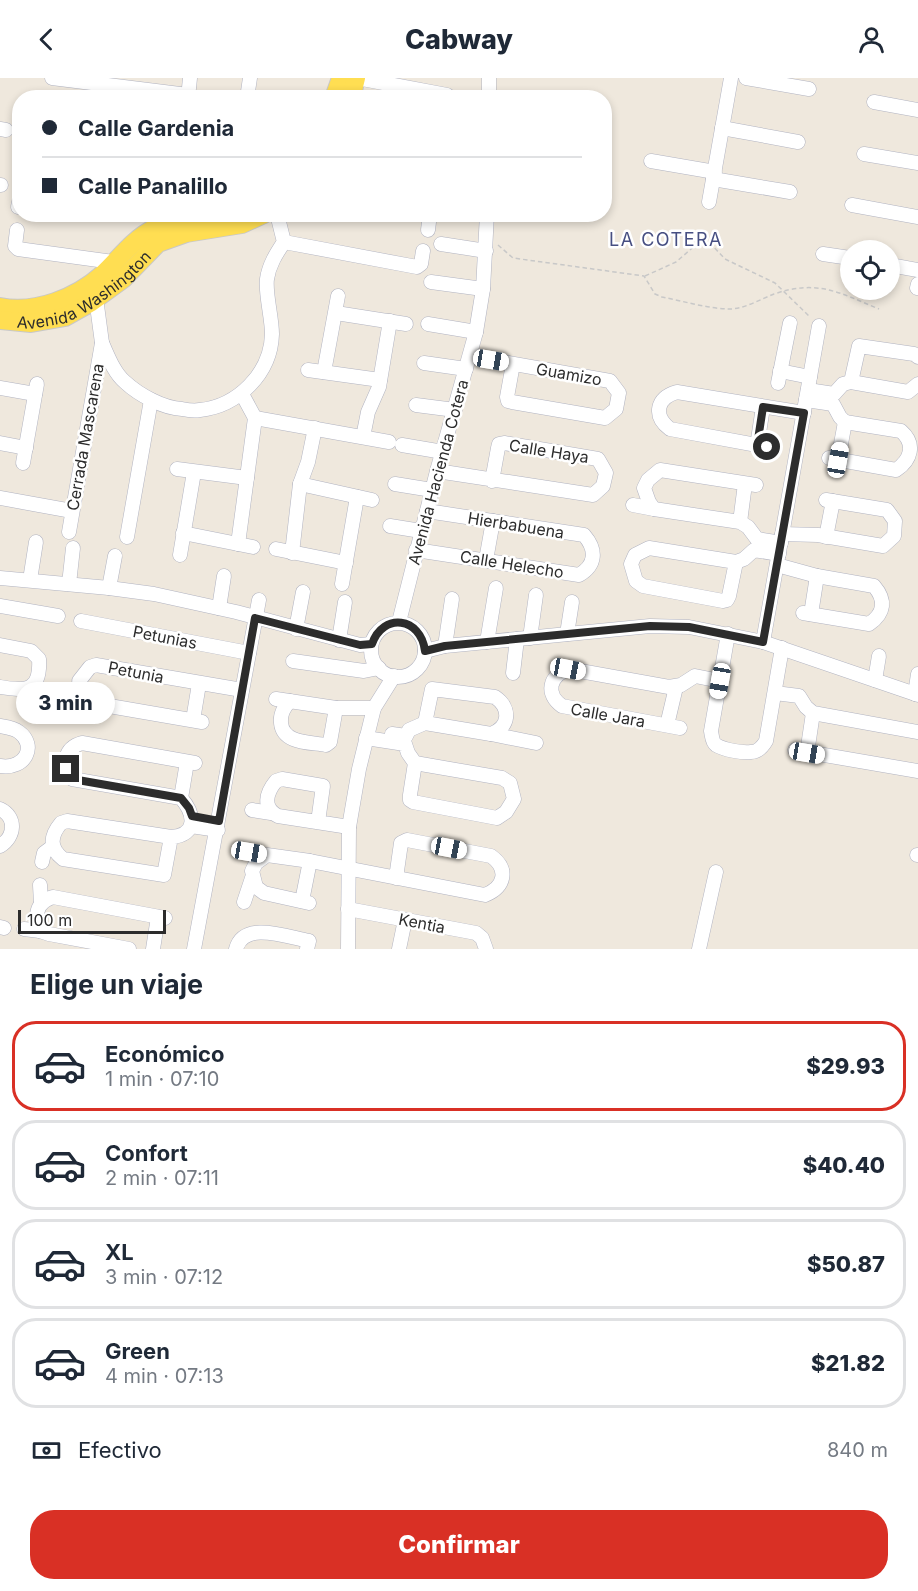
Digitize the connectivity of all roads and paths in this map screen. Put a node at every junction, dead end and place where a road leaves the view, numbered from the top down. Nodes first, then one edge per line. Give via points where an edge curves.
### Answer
1 (356, 78) edge
2 (731, 78) edge
3 (746, 78) edge
4 (62, 79) edge
5 (121, 82) edge
6 (809, 89) dead end
7 (159, 90) edge
8 (416, 90) edge
9 (874, 102) dead end
10 (918, 110) edge
11 (722, 128) junction
12 (798, 142) dead end
13 (864, 154) dead end
14 (651, 161) dead end
15 (918, 163) edge
16 (714, 175) junction
17 (790, 192) dead end
18 (710, 202) dead end
19 (852, 205) dead end
20 (918, 217) edge
21 (166, 222) edge
22 (246, 222) edge
23 (279, 222) edge
24 (429, 222) edge
25 (487, 222) edge
26 (17, 230) dead end
27 (428, 230) dead end
28 (486, 235) junction
29 (284, 242) junction
30 (441, 244) dead end
31 (423, 251) dead end
32 (486, 251) junction
33 (823, 254) dead end
34 (840, 257) edge
35 (113, 262) junction
36 (900, 267) edge
37 (918, 270) edge
38 (645, 276) junction
39 (431, 282) dead end
40 (483, 289) junction
41 (785, 291) junction
42 (338, 296) dead end
43 (96, 298) junction
44 (0, 307) edge
45 (879, 309) dead end
46 (336, 313) junction
47 (0, 320) edge
48 (390, 321) junction
49 (790, 323) dead end
50 (406, 324) dead end
51 (428, 324) dead end
52 (819, 326) joint
53 (476, 332) junction
54 (102, 343) junction
55 (918, 357) edge
56 (424, 363) dead end
57 (468, 363) junction
58 (513, 364) junction
59 (308, 370) dead end
60 (324, 372) junction
61 (380, 381) junction
62 (851, 382) junction
63 (0, 388) edge
64 (915, 390) edge
65 (242, 393) junction
66 (807, 395) junction
67 (151, 400) junction
68 (416, 405) dead end
69 (763, 407) junction
70 (455, 410) junction
71 (255, 418) junction
72 (845, 422) junction
73 (315, 428) junction
74 (901, 431) junction
75 (918, 432) edge
76 (363, 437) junction
77 (0, 443) edge
78 (26, 448) junction
79 (443, 452) junction
80 (23, 463) dead end
81 (177, 469) dead end
82 (437, 471) junction
83 (194, 472) junction
84 (247, 478) junction
85 (492, 481) junction
86 (300, 484) junction
87 (395, 484) dead end
88 (432, 490) junction
89 (593, 495) junction
90 (357, 497) junction
91 (0, 498) edge
92 (609, 498) dead end
93 (372, 500) dead end
94 (633, 505) dead end
95 (654, 509) junction
96 (72, 511) junction
97 (427, 511) junction
98 (493, 521) junction
99 (740, 522) junction
100 (390, 526) dead end
101 (69, 531) dead end
102 (421, 531) junction
103 (183, 532) junction
104 (127, 537) dead end
105 (826, 537) junction
106 (36, 542) dead end
107 (238, 544) junction
108 (627, 546) dead end
109 (883, 546) junction
110 (253, 547) dead end
111 (73, 548) dead end
112 (649, 548) junction
113 (276, 549) dead end
114 (780, 549) junction
115 (416, 550) junction
116 (900, 550) dead end
117 (292, 553) junction
118 (594, 553) joint
119 (180, 555) dead end
120 (115, 556) dead end
121 (486, 560) junction
122 (736, 562) junction
123 (346, 563) junction
124 (224, 576) dead end
125 (817, 576) junction
126 (0, 578) edge
127 (30, 580) junction
128 (69, 584) junction
129 (342, 584) dead end
130 (108, 588) junction
131 (496, 588) dead end
132 (303, 592) dead end
133 (536, 595) dead end
134 (452, 598) dead end
135 (259, 600) dead end
136 (345, 602) dead end
137 (572, 602) dead end
138 (0, 606) edge
139 (219, 608) junction
140 (58, 616) dead end
141 (255, 618) junction
142 (81, 621) dead end
143 (399, 622) junction
144 (296, 629) junction
145 (567, 634) junction
146 (728, 634) junction
147 (524, 638) junction
148 (339, 640) junction
149 (487, 642) junction
150 (763, 642) junction
151 (372, 644) junction
152 (0, 645) edge
153 (445, 646) junction
154 (782, 648) junction
155 (425, 651) junction
156 (249, 653) junction
157 (879, 656) dead end
158 (293, 661) dead end
159 (379, 668) junction
160 (513, 674) dead end
161 (918, 674) edge
162 (394, 676) junction
163 (875, 680) junction
164 (720, 681) junction
165 (199, 684) junction
166 (0, 687) edge
167 (676, 687) junction
168 (242, 690) junction
169 (550, 693) junction
170 (775, 693) junction
171 (916, 695) edge
172 (276, 699) dead end
173 (290, 701) junction
174 (336, 708) junction
175 (374, 708) junction
176 (548, 708) dead end
177 (813, 712) junction
178 (425, 723) junction
179 (0, 726) edge
180 (918, 732) edge
181 (367, 734) junction
182 (491, 734) junction
183 (536, 743) dead end
184 (415, 763) junction
185 (5, 767) edge
186 (25, 770) dead end
187 (918, 771) edge
188 (55, 777) dead end
189 (72, 779) junction
190 (181, 798) junction
191 (0, 809) edge
192 (252, 810) dead end
193 (271, 813) junction
194 (48, 817) dead end
195 (67, 821) junction
196 (192, 821) junction
197 (318, 822) junction
198 (218, 826) junction
199 (349, 827) junction
200 (171, 837) junction
201 (52, 847) junction
202 (4, 848) edge
203 (249, 852) dead end
204 (267, 855) junction
205 (310, 861) junction
206 (42, 862) dead end
207 (349, 869) junction
208 (716, 872) dead end
209 (252, 874) junction
210 (396, 878) junction
211 (40, 885) dead end
212 (485, 895) junction
213 (505, 900) dead end
214 (244, 902) dead end
215 (41, 903) junction
216 (348, 909) junction
217 (405, 920) junction
218 (24, 929) dead end
219 (40, 931) junction
220 (476, 933) junction
221 (492, 936) dead end
222 (129, 949) edge
223 (153, 949) edge
224 (194, 949) edge
225 (236, 949) edge
226 (307, 949) edge
227 (348, 949) edge
228 (399, 949) edge
229 (486, 949) edge
230 (699, 949) edge

1 - 8 street
2 - 11 street
3 - 6 street
4 - 5 street
5 - 7 street
9 - 10 street
11 - 12 street
11 - 16 street
13 - 15 street
14 - 16 street
16 - 17 street
16 - 18 street
19 - 20 street
21 - 35 main road, Avenida Washington via 138,239
22 - 43 main road, Avenida Washington via 186,233 158,243 123,279
23 - 29 street
24 - 27 street
25 - 28 street, Avenida Hacienda Cotera
26 - 35 street via 18,249
28 - 32 street, Avenida Hacienda Cotera
28 - 38 path via 513,258
29 - 31 street via 420,267
29 - 65 street via 266,283 272,336 268,357 258,376
30 - 32 street
32 - 40 street, Avenida Hacienda Cotera
33 - 34 street
35 - 44 main road, Avenida Washington via 103,274 63,299 36,307
36 - 37 street
38 - 41 path via 657,296 730,309
38 - 41 path via 676,262 705,241 725,259 772,280
39 - 40 street
40 - 53 street, Avenida Hacienda Cotera
41 - 45 path via 831,289
41 - 52 path
42 - 46 street
43 - 47 main road, Avenida Washington via 65,317 31,323
43 - 54 street
46 - 48 street
46 - 60 street
48 - 50 street
48 - 61 street
49 - 66 street via 779,377
51 - 53 street
52 - 66 street
53 - 57 street, Avenida Hacienda Cotera
54 - 67 street via 124,382
54 - 96 street, Cerrada Mascarena
55 - 62 street via 859,346
56 - 57 street, Guamizo
57 - 58 street, Guamizo
57 - 70 street, Avenida Hacienda Cotera
58 - 58 street, Guamizo via 610,381 619,393 619,401 605,418 508,400
59 - 60 street
60 - 61 street
61 - 76 street
62 - 64 street
62 - 66 street via 834,394
63 - 78 street via 36,389
65 - 67 street via 223,404 200,410 175,409
65 - 71 street
66 - 69 street
66 - 72 street via 833,404
66 - 114 street
67 - 104 street
68 - 70 street
69 - 69 street via 762,446 670,429 659,418 658,408 664,399 677,392
70 - 79 street, Avenida Hacienda Cotera
71 - 73 street
71 - 84 street
72 - 74 street
72 - 74 street via 834,459 896,470 908,459 911,448
73 - 76 street
73 - 86 street
74 - 75 street
76 - 79 street
77 - 78 street
78 - 80 street
79 - 82 street, Avenida Hacienda Cotera
81 - 83 street
82 - 85 street
82 - 88 street, Avenida Hacienda Cotera
83 - 84 street
83 - 103 street
84 - 107 street
85 - 89 street
85 - 89 street, Calle Haya via 498,448 504,443 598,459 606,480
86 - 90 street
86 - 117 street
87 - 88 street
88 - 97 street, Avenida Hacienda Cotera
89 - 92 street
90 - 93 street
90 - 123 street
91 - 96 street
94 - 95 street
95 - 99 street
95 - 99 street via 644,488 660,470 751,484
96 - 101 street, Cerrada Mascarena
97 - 98 street, Hierbabuena
97 - 102 street, Avenida Hacienda Cotera
98 - 118 street, Hierbabuena via 584,535
98 - 121 street
99 - 114 street via 757,538
100 - 102 street
102 - 115 street, Avenida Hacienda Cotera
103 - 107 street
103 - 119 street
105 - 109 street
105 - 109 street via 829,500 887,510 893,515 894,536
105 - 114 street
106 - 127 street
107 - 110 street
108 - 112 street
109 - 116 street
111 - 128 street
112 - 122 street
112 - 122 street via 635,555 631,564 636,581 651,588 723,601 728,600
113 - 117 street
114 - 122 street via 754,550
114 - 125 street
114 - 150 street
115 - 121 street, Calle Helecho
115 - 143 street, Avenida Hacienda Cotera
117 - 123 street
118 - 121 street, Calle Helecho via 592,564 579,575
120 - 130 street
123 - 129 street
124 - 139 street
125 - 125 street via 879,587 883,603 880,613 869,624 807,614
126 - 127 street
127 - 128 street
128 - 130 street
130 - 139 street
131 - 149 street
132 - 144 street
133 - 147 street
134 - 153 street
135 - 141 street
136 - 148 street
137 - 145 street
138 - 140 street
139 - 141 street
141 - 144 street
141 - 156 street
142 - 156 street, Petunias
143 - 151 street via 381,628
143 - 155 street via 415,628
144 - 148 street
145 - 146 street via 650,626
145 - 147 street
146 - 150 street
146 - 164 street
147 - 149 street
147 - 160 street
148 - 151 street
149 - 153 street
150 - 154 street
151 - 159 street via 371,653
152 - 166 street via 31,651 39,659 37,681 26,689
153 - 155 street
154 - 163 street
154 - 170 street
155 - 162 street via 415,670
156 - 168 street
157 - 163 street
158 - 159 street via 364,671
159 - 162 street
161 - 171 street
162 - 175 street
163 - 171 street
164 - 167 street, Calle Jara via 695,676
164 - 170 street via 712,739 716,745 730,749 751,753 762,746
165 - 165 street, Petunia via 96,665 80,681 81,691 92,703 197,721
165 - 168 street
167 - 169 street, Calle Jara via 568,669 554,677
167 - 169 street, Calle Jara via 674,727 562,706
168 - 198 street
169 - 176 street
170 - 177 street via 799,696
172 - 173 street
173 - 174 street
173 - 174 street via 281,718 285,735 326,745 330,742
174 - 175 street
175 - 181 street
177 - 180 street
177 - 187 street via 801,752
178 - 181 street via 409,730 406,736
178 - 182 street
178 - 182 street via 432,689 495,697 502,702 507,718
179 - 185 street via 18,731 27,749 23,761
181 - 184 street via 405,744
181 - 199 street
182 - 183 street
184 - 184 street via 502,778 510,783 514,799 506,812 496,818 413,802 410,795
185 - 186 street
188 - 189 street
189 - 190 street
189 - 190 street via 66,769 66,758 74,745 82,743 191,762
190 - 196 street
191 - 202 street via 11,818 13,826
192 - 193 street
193 - 197 street
193 - 197 street via 267,797 276,780 323,786
194 - 195 street
195 - 200 street
195 - 201 street via 52,836
196 - 198 street
196 - 200 street via 180,836
197 - 199 street
198 - 224 street
199 - 207 street
200 - 201 street via 164,875 63,859
201 - 206 street via 44,852
203 - 204 street
204 - 205 street
204 - 209 street via 256,863
205 - 207 street
205 - 209 street via 305,902 264,893 256,887
207 - 210 street
207 - 216 street
208 - 230 street
209 - 214 street
210 - 212 street
210 - 212 street via 404,840 491,856 498,861 503,877 495,891
211 - 215 street
212 - 213 street
215 - 219 street via 36,912
215 - 223 street via 53,897 162,917
216 - 217 street, Kentia
216 - 227 street
217 - 220 street, Kentia
217 - 228 street
218 - 219 street
219 - 222 street
220 - 221 street, Kentia
220 - 229 street
225 - 226 street via 242,937 253,932 309,941

